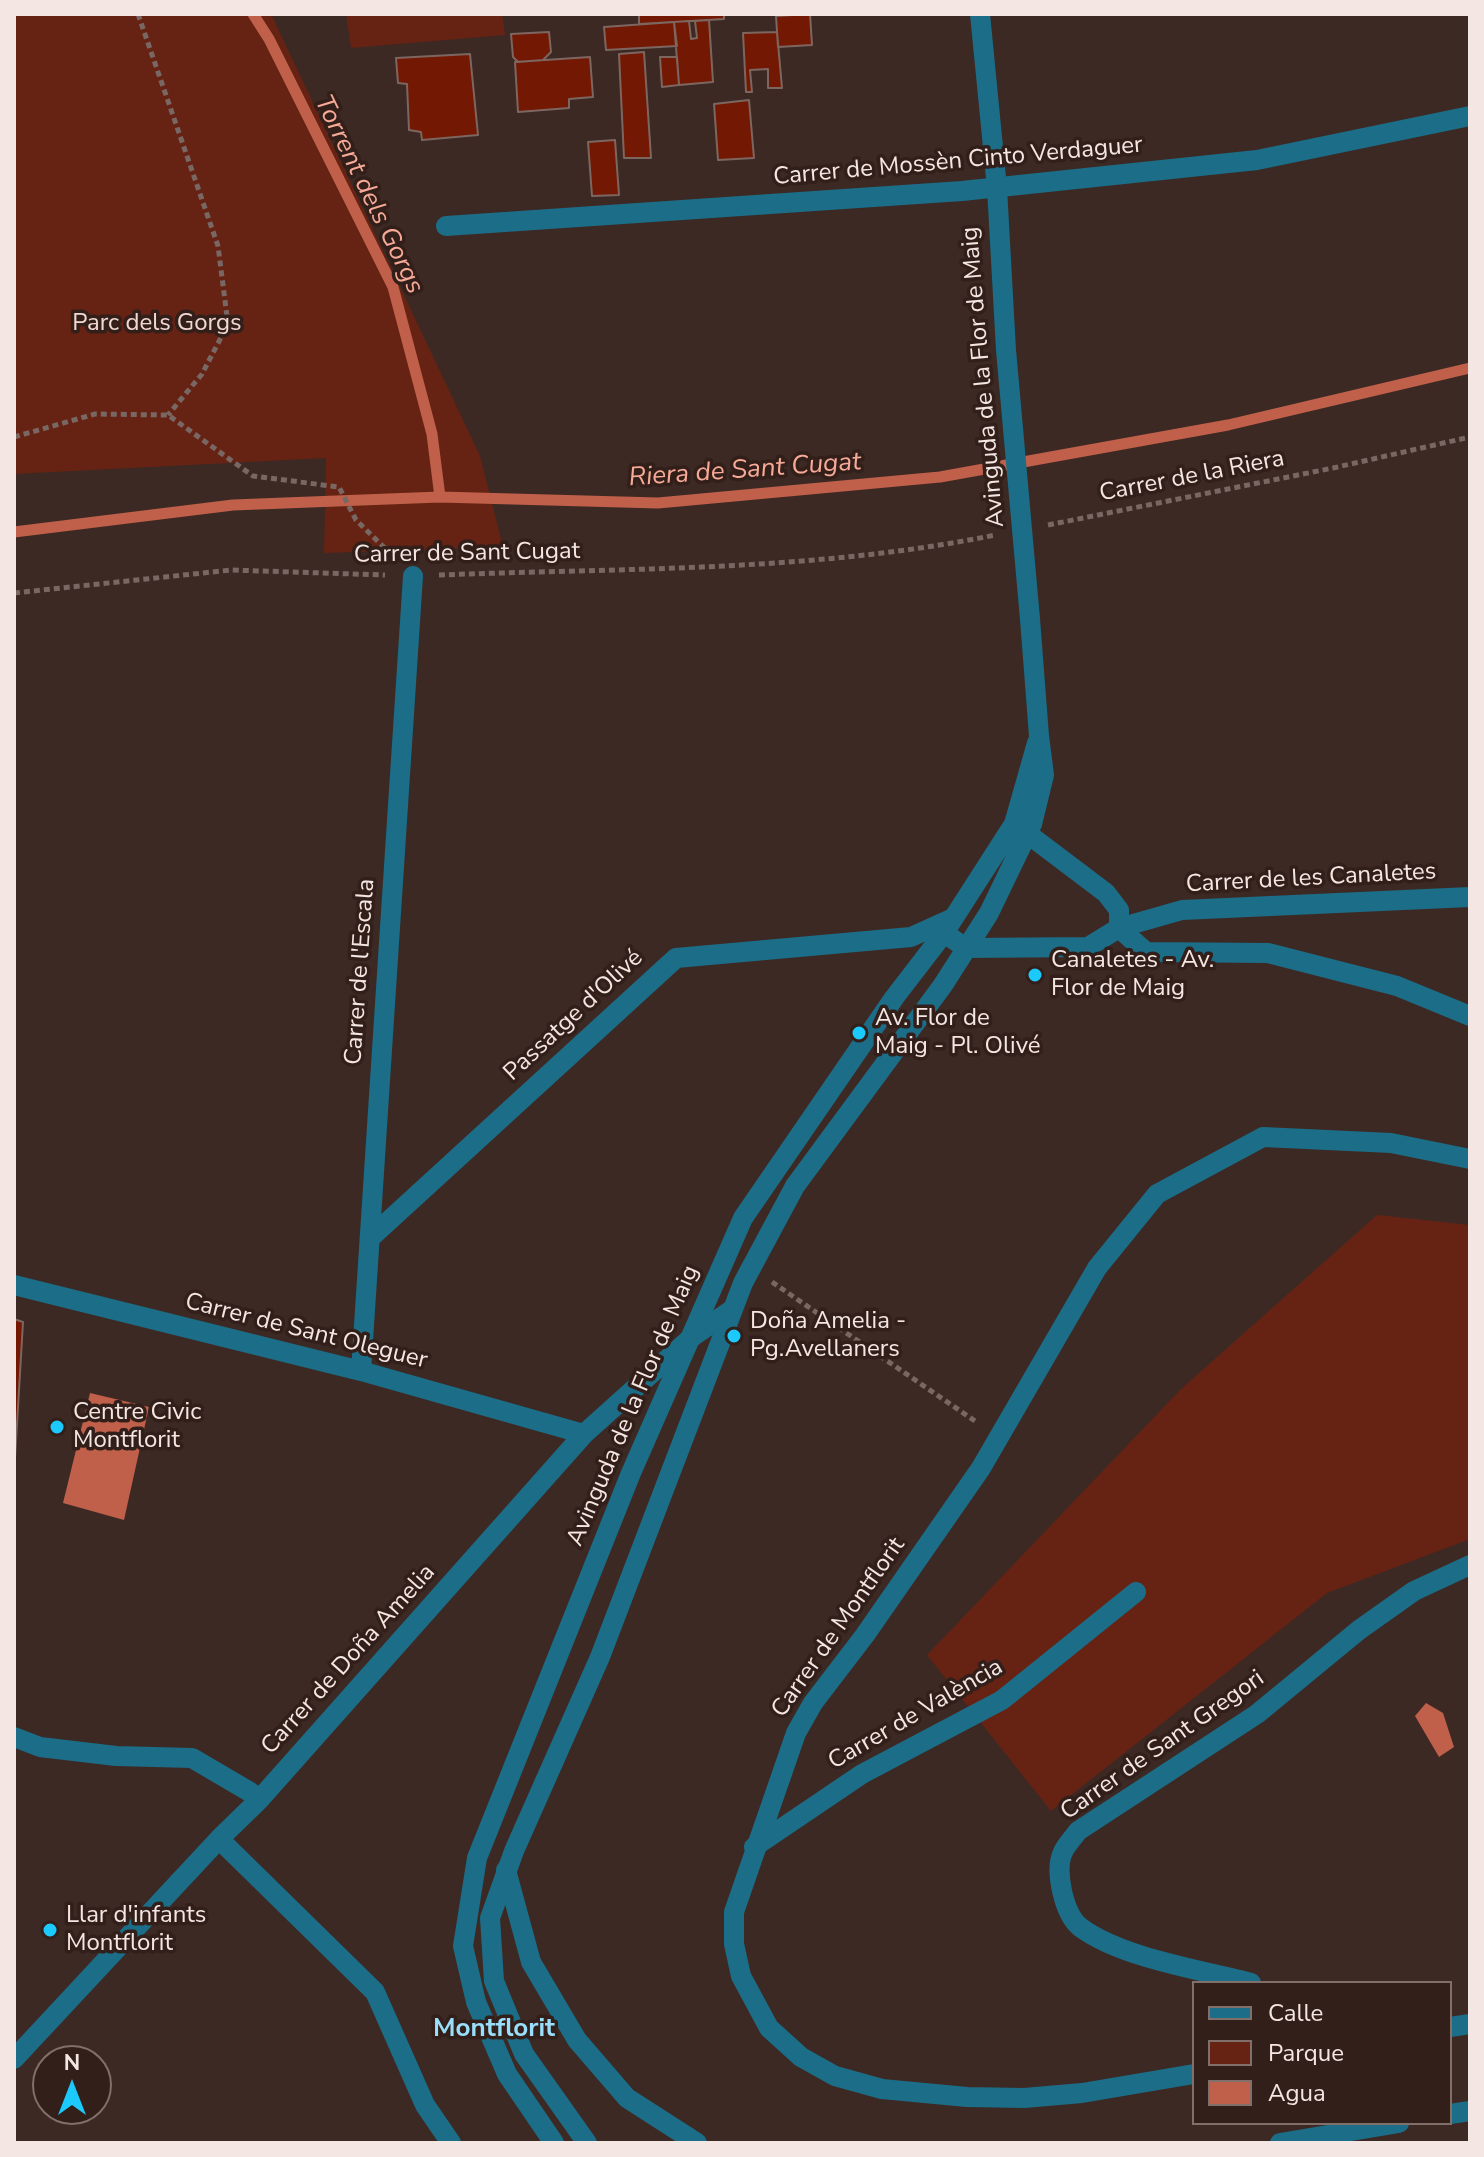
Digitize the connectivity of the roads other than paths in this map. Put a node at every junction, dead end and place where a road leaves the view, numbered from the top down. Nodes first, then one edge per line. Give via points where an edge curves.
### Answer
1 (980, 14) edge
2 (1470, 116) edge
3 (997, 188) junction
4 (446, 226) dead end
5 (413, 576) road end
6 (1021, 828) junction
7 (1470, 897) edge
8 (948, 926) junction
9 (1119, 928) junction
10 (966, 948) junction
11 (1470, 1016) edge
12 (1470, 1159) edge
13 (370, 1238) junction
14 (14, 1285) edge
15 (733, 1309) junction
16 (692, 1337) junction
17 (361, 1371) junction
18 (584, 1434) junction
19 (1470, 1565) edge
20 (1136, 1592) dead end
21 (14, 1737) edge
22 (259, 1800) junction
23 (219, 1839) junction
24 (754, 1847) junction
25 (506, 1870) junction
26 (1243, 1981) edge
27 (14, 2059) edge
28 (1192, 2074) edge
29 (1387, 2125) edge
30 (451, 2143) edge
31 (554, 2143) edge
32 (587, 2143) edge
33 (697, 2143) edge
34 (1280, 2143) edge

1 - 3 street, Avinguda de la Flor de Maig
2 - 3 street, Carrer de Mossèn Cinto Verdaguer via 1257,160
3 - 4 street, Carrer de Mossèn Cinto Verdaguer
3 - 6 street, Avinguda de la Flor de Maig, bridge via 1039,736
5 - 13 street, Carrer de l'Escala
6 - 8 street, Avinguda de la Flor de Maig
6 - 9 street via 1106,893 1119,910
6 - 10 street, Avinguda de la Flor de Maig via 989,913
7 - 9 street, Carrer de les Canaletes via 1182,910
8 - 10 street
8 - 13 street, Passatge d'Olivé via 911,937 676,958
8 - 16 street, Avinguda de la Flor de Maig via 743,1218
9 - 10 street via 1088,947
9 - 11 street via 1146,952 1268,953 1397,986
10 - 15 street, Avinguda de la Flor de Maig via 795,1186
12 - 24 street, Carrer de Montflorit via 1391,1143 1263,1137 1157,1194 1097,1268 999,1438 911,1571 813,1703 796,1733
13 - 17 street, Carrer de l'Escala
14 - 17 street, Carrer de Sant Oleguer
15 - 16 street, Carrer de Doña Amelia
15 - 25 street, Avinguda de la Flor de Maig via 600,1657
16 - 18 street, Carrer de Doña Amelia
16 - 31 street, Avinguda de la Flor de Maig via 631,1473 477,1858 463,1946 476,2002 507,2074
17 - 18 street, Carrer de Sant Oleguer
18 - 22 street, Carrer de Doña Amelia
19 - 26 street, Carrer de Sant Gregori via 1414,1591 1257,1714 1078,1831 1062,1853 1059,1876 1078,1926 1125,1950
20 - 24 street, Carrer de València via 1002,1700 862,1774
21 - 22 street via 40,1747 116,1756 192,1758
22 - 23 street, Carrer de Doña Amelia
23 - 27 street, Carrer de Doña Amelia
23 - 30 street via 375,1992 425,2105
24 - 28 street, Carrer de Montflorit via 734,1912 741,1976 769,2028 801,2057 835,2076 882,2089 1024,2098
25 - 32 street, Avinguda de la Flor de Maig via 490,1918 494,1981 524,2054
25 - 33 street via 531,1962 577,2040 627,2098
29 - 34 street

